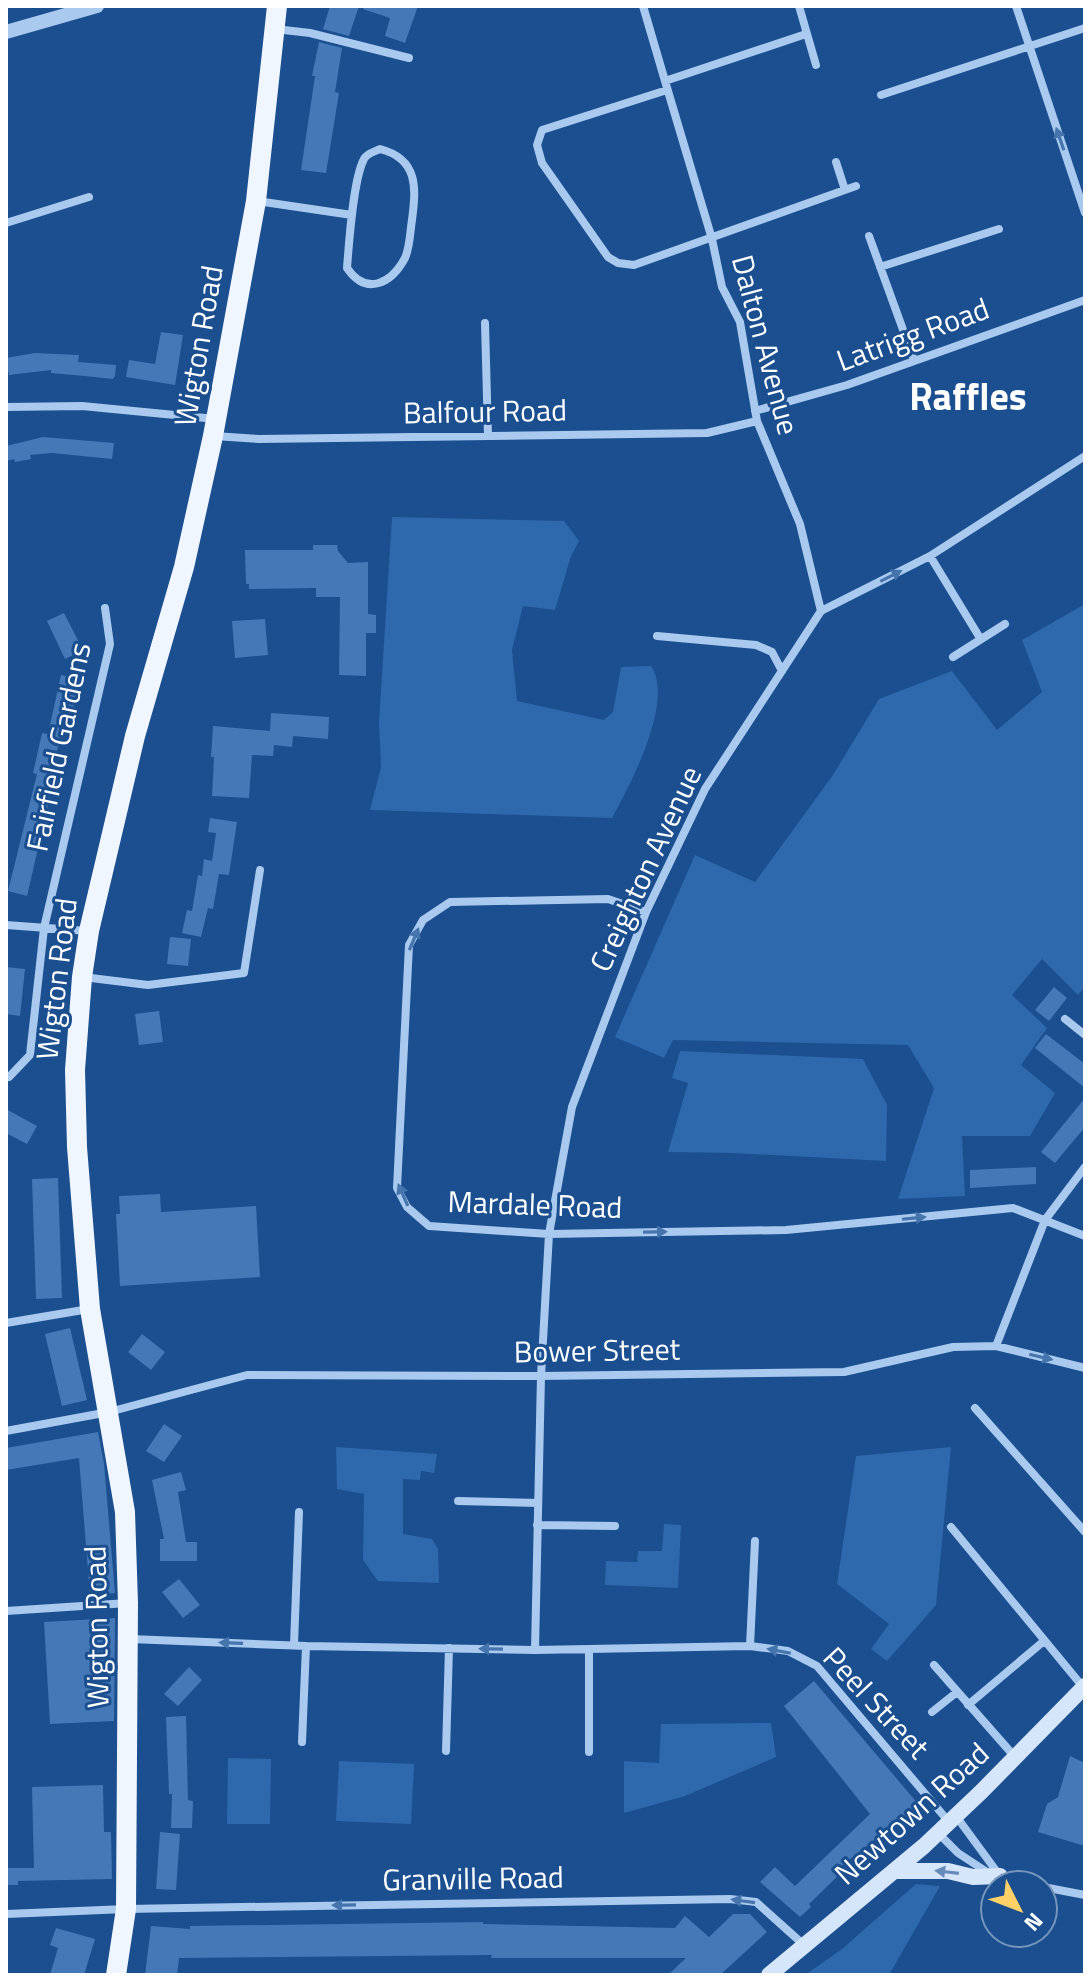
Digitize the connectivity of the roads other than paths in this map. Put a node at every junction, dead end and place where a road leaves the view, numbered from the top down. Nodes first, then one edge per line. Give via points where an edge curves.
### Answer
1 (97, 6) edge
2 (277, 6) edge
3 (643, 6) edge
4 (799, 6) edge
5 (1016, 6) edge
6 (1085, 28) edge
7 (275, 29) junction
8 (6, 32) edge
9 (806, 34) junction
10 (1028, 45) junction
11 (409, 58) dead end
12 (816, 65) dead end
13 (666, 85) junction
14 (881, 95) dead end
15 (836, 162) dead end
16 (856, 186) dead end
17 (845, 190) junction
18 (89, 197) dead end
19 (256, 201) junction
20 (1085, 213) edge
21 (352, 215) junction
22 (6, 223) edge
23 (999, 229) dead end
24 (869, 236) dead end
25 (712, 239) junction
26 (880, 267) junction
27 (1085, 300) edge
28 (485, 323) dead end
29 (914, 360) junction
30 (6, 407) edge
31 (755, 411) junction
32 (757, 421) junction
33 (215, 427) junction
34 (488, 436) junction
35 (1085, 456) edge
36 (930, 556) junction
37 (105, 608) dead end
38 (821, 611) junction
39 (1005, 624) dead end
40 (657, 636) dead end
41 (980, 638) junction
42 (953, 657) dead end
43 (782, 671) junction
44 (260, 870) dead end
45 (646, 912) junction
46 (6, 925) edge
47 (44, 928) junction
48 (89, 931) junction
49 (82, 977) junction
50 (1065, 1019) dead end
51 (1085, 1035) edge
52 (9, 1077) dead end
53 (1085, 1167) edge
54 (1045, 1220) junction
55 (549, 1234) junction
56 (1085, 1236) edge
57 (90, 1309) junction
58 (6, 1323) edge
59 (996, 1346) junction
60 (1085, 1368) edge
61 (541, 1376) junction
62 (975, 1408) dead end
63 (109, 1412) junction
64 (6, 1431) edge
65 (458, 1501) dead end
66 (538, 1503) junction
67 (299, 1512) dead end
68 (537, 1525) junction
69 (615, 1526) dead end
70 (951, 1527) dead end
71 (1085, 1532) edge
72 (755, 1541) dead end
73 (128, 1603) junction
74 (6, 1611) edge
75 (129, 1639) junction
76 (1044, 1641) junction
77 (294, 1645) junction
78 (306, 1646) junction
79 (750, 1646) junction
80 (449, 1648) junction
81 (589, 1649) junction
82 (535, 1650) junction
83 (934, 1665) dead end
84 (1084, 1687) edge
85 (957, 1692) junction
86 (968, 1705) junction
87 (932, 1712) dead end
88 (302, 1742) dead end
89 (446, 1751) dead end
90 (589, 1752) dead end
91 (1015, 1758) junction
92 (948, 1824) junction
93 (979, 1869) edge
94 (993, 1869) edge
95 (895, 1871) junction
96 (979, 1877) edge
97 (1059, 1890) edge
98 (1085, 1895) edge
99 (126, 1909) junction
100 (6, 1914) edge
101 (805, 1946) junction
102 (116, 1975) edge
103 (769, 1975) edge

1 - 8 street
2 - 7 main road, Wigton Road
3 - 13 street, Dalton Avenue
4 - 9 street
5 - 10 street
6 - 10 street
7 - 11 street
7 - 19 main road, Wigton Road
9 - 12 street
9 - 13 street
10 - 14 street
20 -> 10 street
13 - 25 street, Dalton Avenue
13 - 25 street via 542,130 537,145 542,163 608,257 618,263 634,265
15 - 17 street
16 - 17 street
17 - 25 street
18 - 22 street
19 - 21 street
19 - 33 main road, Wigton Road
21 - 21 street via 364,159 380,149 395,155 409,170 416,190 406,255 384,281 358,282 347,268
23 - 26 street
24 - 26 street
25 - 31 street, Dalton Avenue via 722,287 740,322
26 - 29 street
27 - 29 street, Latrigg Road
28 - 34 street
29 - 31 street, Latrigg Road
30 - 33 street, Balfour Road via 82,406
31 - 32 street, Dalton Avenue
32 - 34 street, Balfour Road via 707,433
32 - 38 street, Dalton Avenue via 800,524
33 - 34 street, Balfour Road via 259,439
33 - 48 main road, Wigton Road
35 - 36 street
38 -> 36 street
36 - 41 street
37 - 47 street, Fairfield Gardens via 110,644
38 - 43 street, Creighton Avenue
39 - 41 street
40 - 43 street via 756,645 772,652
41 - 42 street
43 - 45 street, Creighton Avenue via 705,789
44 - 49 street via 244,973 148,985
45 - 55 street, Creighton Avenue via 572,1107
55 -> 45 street, Mardale Road via 429,1226 407,1207 397,1188 409,945 423,920 450,902 608,899
46 - 47 street
47 - 48 street
47 - 52 street, Fairfield Gardens via 30,1055
48 - 49 main road, Wigton Road
49 - 57 main road, Wigton Road via 75,1070
50 - 51 street
53 - 54 street
55 -> 54 street, Mardale Road via 786,1230 1013,1208
54 - 56 street, Mardale Road
54 - 59 street
55 - 61 street, Creighton Avenue
57 - 58 street
57 - 63 main road, Wigton Road
59 -> 60 street, Bower Street
59 - 61 street, Bower Street via 953,1347 844,1372
61 - 63 street, Bower Street via 247,1375
61 - 66 street, Creighton Avenue
62 - 71 street
63 - 64 street, Bower Street
63 - 73 main road, Wigton Road via 125,1512
65 - 66 street
66 - 68 street, Creighton Avenue
67 - 77 street
68 - 69 street
68 - 82 street, Creighton Avenue
70 - 76 street
72 - 79 street
73 - 74 street
73 - 75 main road, Wigton Road
77 -> 75 street, Peel Street
75 - 99 main road, Wigton Road
76 - 84 street
76 - 86 street
77 - 78 street, Peel Street
78 - 80 street, Peel Street
78 - 88 street
79 - 81 street, Peel Street
92 -> 79 street, Peel Street via 817,1666 788,1651
82 -> 80 street, Peel Street
80 - 89 street
81 - 82 street, Peel Street
81 - 90 street
83 - 85 street
84 - 91 main road, Newtown Road
85 - 86 street
85 - 87 street
86 - 91 street
91 - 92 main road, Newtown Road
92 - 93 street
92 - 94 street
92 - 95 main road, Newtown Road
96 -> 95 main road
95 - 101 main road, Newtown Road
97 - 98 street
99 - 100 street, Granville Road
101 -> 99 street, Granville Road via 756,1902 730,1899
99 - 102 main road, Wigton Road
101 - 103 main road, Newtown Road

